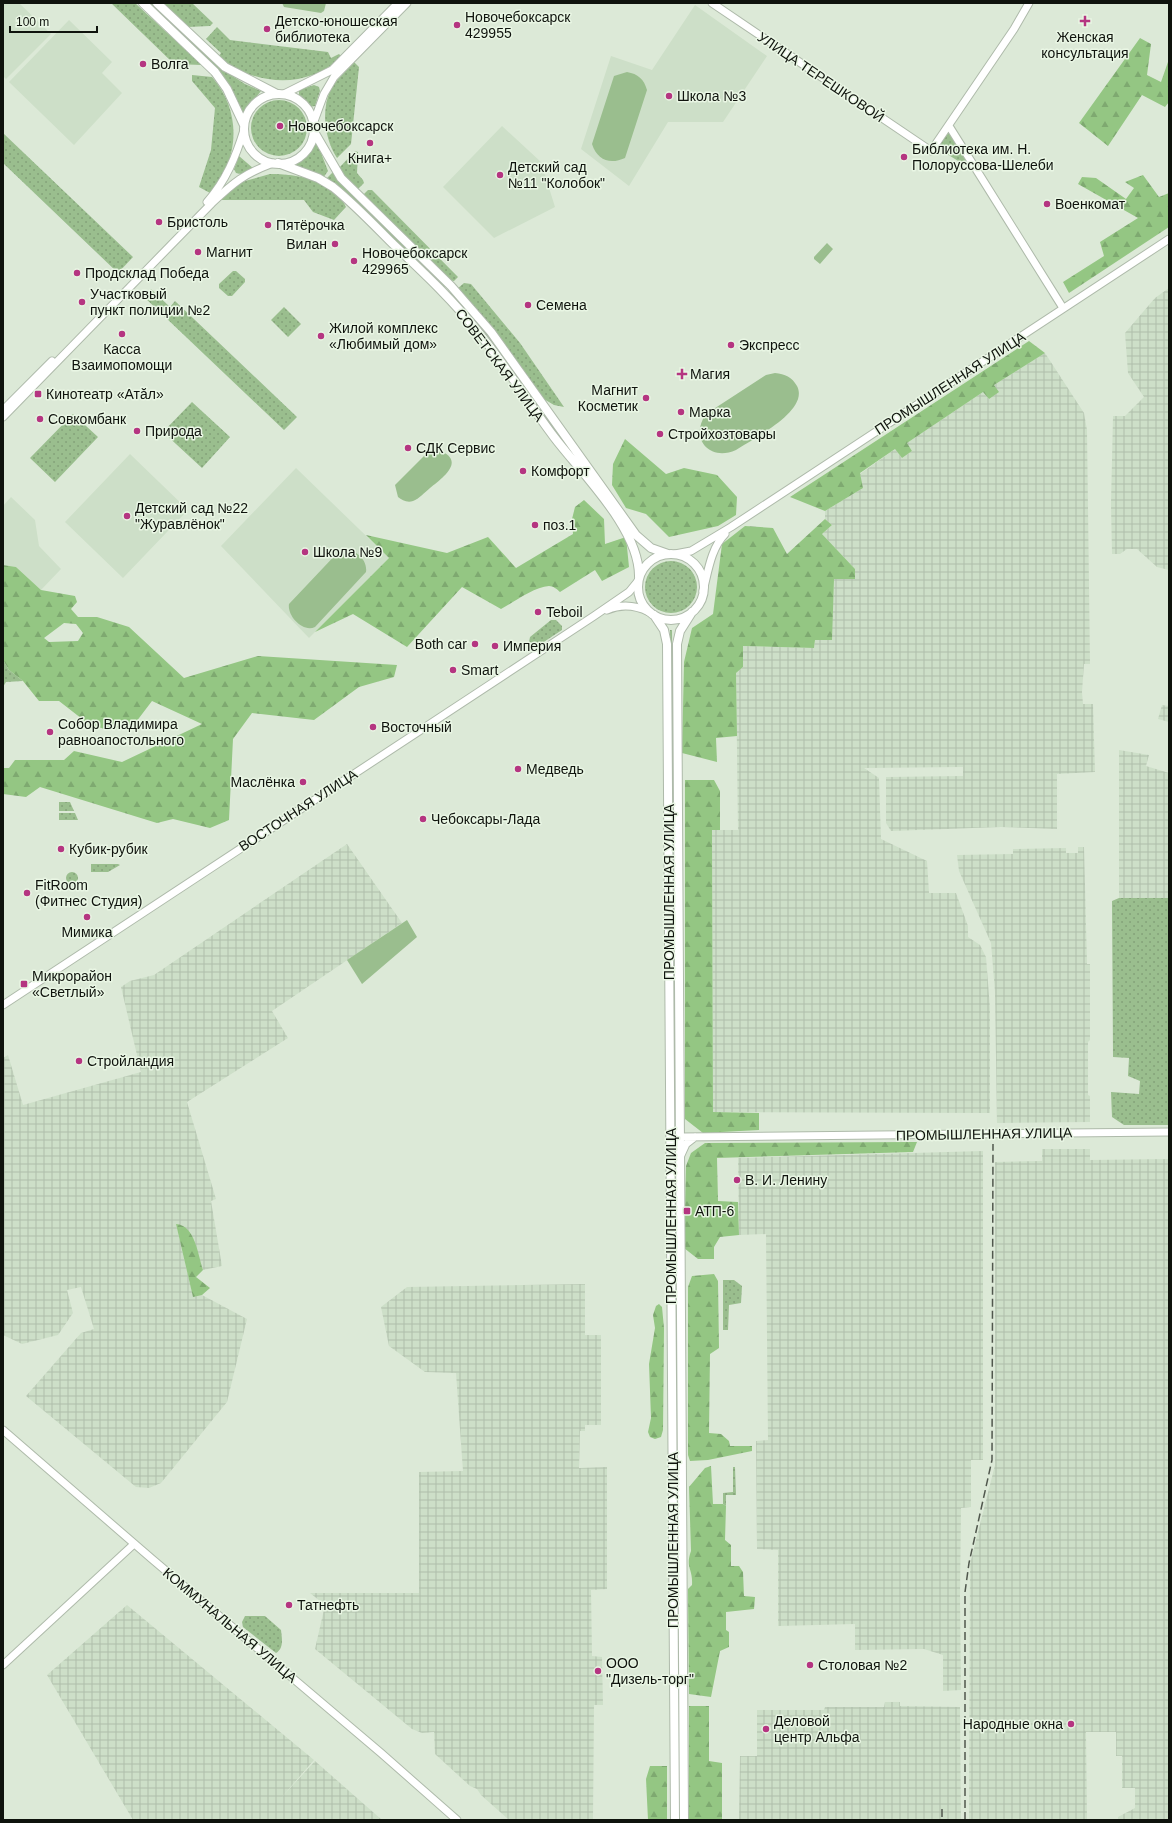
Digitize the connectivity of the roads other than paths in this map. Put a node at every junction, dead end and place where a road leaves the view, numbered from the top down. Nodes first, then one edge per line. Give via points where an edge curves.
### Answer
1 (143, 3) edge
2 (157, 3) edge
3 (398, 3) edge
4 (407, 3) edge
5 (712, 3) edge
6 (1029, 3) edge
7 (281, 94) junction
8 (949, 126) junction
9 (313, 127) junction
10 (244, 128) junction
11 (276, 163) junction
12 (1169, 239) edge
13 (1063, 308) junction
14 (73, 343) junction
15 (5, 412) edge
16 (603, 493) junction
17 (617, 513) junction
18 (732, 527) junction
19 (672, 554) junction
20 (639, 579) junction
21 (703, 591) junction
22 (692, 612) junction
23 (651, 613) junction
24 (594, 616) junction
25 (668, 776) junction
26 (677, 776) junction
27 (669, 1003) junction
28 (679, 1003) junction
29 (3, 1005) edge
30 (1169, 1132) edge
31 (680, 1137) junction
32 (695, 1137) junction
33 (670, 1138) junction
34 (680, 1157) junction
35 (671, 1268) junction
36 (681, 1268) junction
37 (3, 1430) edge
38 (672, 1466) junction
39 (682, 1466) junction
40 (134, 1544) junction
41 (674, 1620) junction
42 (683, 1620) junction
43 (3, 1665) edge
44 (674, 1700) junction
45 (684, 1700) junction
46 (674, 1759) junction
47 (684, 1759) junction
48 (457, 1820) edge
49 (675, 1820) edge
50 (684, 1820) edge

1 - 10 main road via 215,72 229,94
2 - 7 main road via 225,67
3 - 7 main road via 332,70
4 - 9 main road via 334,77 324,94
5 - 8 main road, УЛИЦА ТЕРЕШКОВОЙ via 931,151
6 - 8 main road via 1014,30
7 - 9 main road via 303,104 310,114
7 - 10 main road via 270,95 257,102 248,112
8 - 13 main road
9 - 11 main road via 309,145 301,155 294,160
9 - 16 main road, СОВЕТСКАЯ УЛИЦА via 341,178 451,286 491,332
10 - 11 main road via 251,150 261,158
10 - 14 main road via 228,172 212,196
11 - 14 main road via 245,175 232,184
11 - 16 main road, СОВЕТСКАЯ УЛИЦА via 318,178 333,187 444,292 483,338 554,437
12 - 13 main road, ПРОМЫШЛЕННАЯ УЛИЦА
13 - 18 main road, ПРОМЫШЛЕННАЯ УЛИЦА
14 - 15 main road
16 - 17 main road, СОВЕТСКАЯ УЛИЦА
17 - 19 main road, СОВЕТСКАЯ УЛИЦА via 644,542 657,551
17 - 20 main road, СОВЕТСКАЯ УЛИЦА via 633,545 638,561
18 - 19 main road, ПРОМЫШЛЕННАЯ УЛИЦА via 691,550
18 - 21 main road, ПРОМЫШЛЕННАЯ УЛИЦА via 718,543
19 - 20 main road via 662,555 650,561
19 - 21 main road via 687,558 697,566 702,578
20 - 23 main road via 639,596
20 - 24 main road, ВОСТОЧНАЯ УЛИЦА via 629,592
21 - 22 main road via 699,603
22 - 23 main road via 673,620 666,620
22 - 26 main road, ПРОМЫШЛЕННАЯ УЛИЦА via 680,631 677,644
23 - 24 main road, ВОСТОЧНАЯ УЛИЦА via 625,606 611,608
23 - 25 main road, ПРОМЫШЛЕННАЯ УЛИЦА via 664,630 667,644
24 - 29 main road, ВОСТОЧНАЯ УЛИЦА
25 - 26 main road
25 - 27 main road, ПРОМЫШЛЕННАЯ УЛИЦА
26 - 28 main road, ПРОМЫШЛЕННАЯ УЛИЦА
27 - 28 main road
27 - 33 main road, ПРОМЫШЛЕННАЯ УЛИЦА
28 - 31 main road, ПРОМЫШЛЕННАЯ УЛИЦА
30 - 32 main road, ПРОМЫШЛЕННАЯ УЛИЦА
31 - 32 main road, ПРОМЫШЛЕННАЯ УЛИЦА
31 - 33 main road
31 - 34 main road, ПРОМЫШЛЕННАЯ УЛИЦА
32 - 34 main road via 686,1144
33 - 35 main road, ПРОМЫШЛЕННАЯ УЛИЦА
34 - 36 main road, ПРОМЫШЛЕННАЯ УЛИЦА
35 - 36 main road
35 - 38 main road, ПРОМЫШЛЕННАЯ УЛИЦА
36 - 39 main road, ПРОМЫШЛЕННАЯ УЛИЦА
37 - 40 main road, КОММУНАЛЬНАЯ УЛИЦА
38 - 39 main road
38 - 41 main road, ПРОМЫШЛЕННАЯ УЛИЦА
39 - 42 main road, ПРОМЫШЛЕННАЯ УЛИЦА
40 - 43 main road
40 - 48 main road, КОММУНАЛЬНАЯ УЛИЦА
41 - 42 main road
41 - 44 main road, ПРОМЫШЛЕННАЯ УЛИЦА
42 - 45 main road, ПРОМЫШЛЕННАЯ УЛИЦА
44 - 45 main road
44 - 46 main road, ПРОМЫШЛЕННАЯ УЛИЦА
45 - 47 main road, ПРОМЫШЛЕННАЯ УЛИЦА
46 - 47 main road
46 - 49 main road, ПРОМЫШЛЕННАЯ УЛИЦА
47 - 50 main road, ПРОМЫШЛЕННАЯ УЛИЦА

